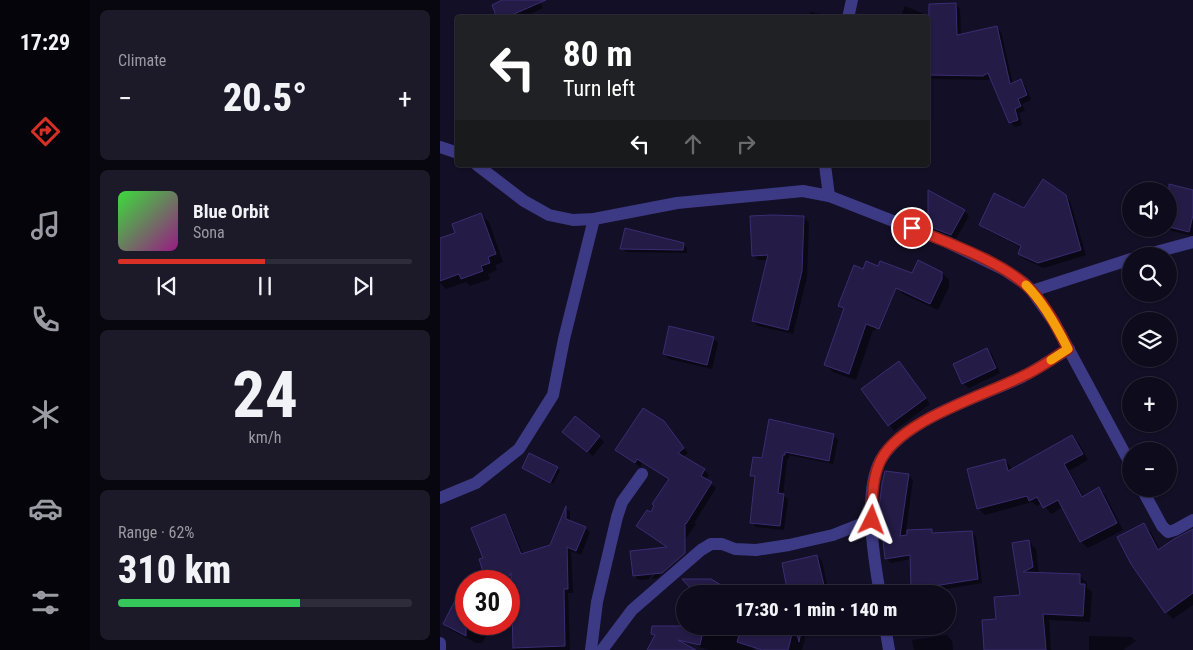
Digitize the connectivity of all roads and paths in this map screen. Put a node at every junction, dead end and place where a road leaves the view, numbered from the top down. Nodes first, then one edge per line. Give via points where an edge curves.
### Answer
1 (852, 0) edge
2 (849, 15) edge
3 (440, 147) edge
4 (455, 152) edge
5 (479, 167) edge
6 (825, 167) edge
7 (829, 196) junction
8 (594, 218) junction
9 (1193, 242) edge
10 (1174, 247) edge
11 (1122, 262) edge
12 (1032, 291) junction
13 (1068, 349) junction
14 (1122, 448) edge
15 (642, 474) dead end
16 (1146, 497) edge
17 (440, 498) edge
18 (872, 520) junction
19 (1193, 520) edge
20 (879, 585) edge
21 (886, 635) edge
22 (440, 643) edge
23 (440, 649) edge
24 (591, 650) edge
25 (602, 650) edge
26 (889, 650) edge

1 - 2 street
3 - 4 street
5 - 8 street via 524,202 549,215 573,220
6 - 7 street
7 - 8 street via 803,191 677,203
7 - 12 street via 947,242 1003,269
8 - 17 street via 553,395 519,449 476,483
9 - 10 street
11 - 12 street
12 - 13 street
13 - 14 street
13 - 18 street via 1024,376 928,419 902,436 879,463 873,486
15 - 24 street via 622,502 617,517 597,602
16 - 19 street via 1168,532
18 - 20 street
18 - 25 street via 833,535 756,550 711,544 632,610
21 - 26 street
22 - 23 street

